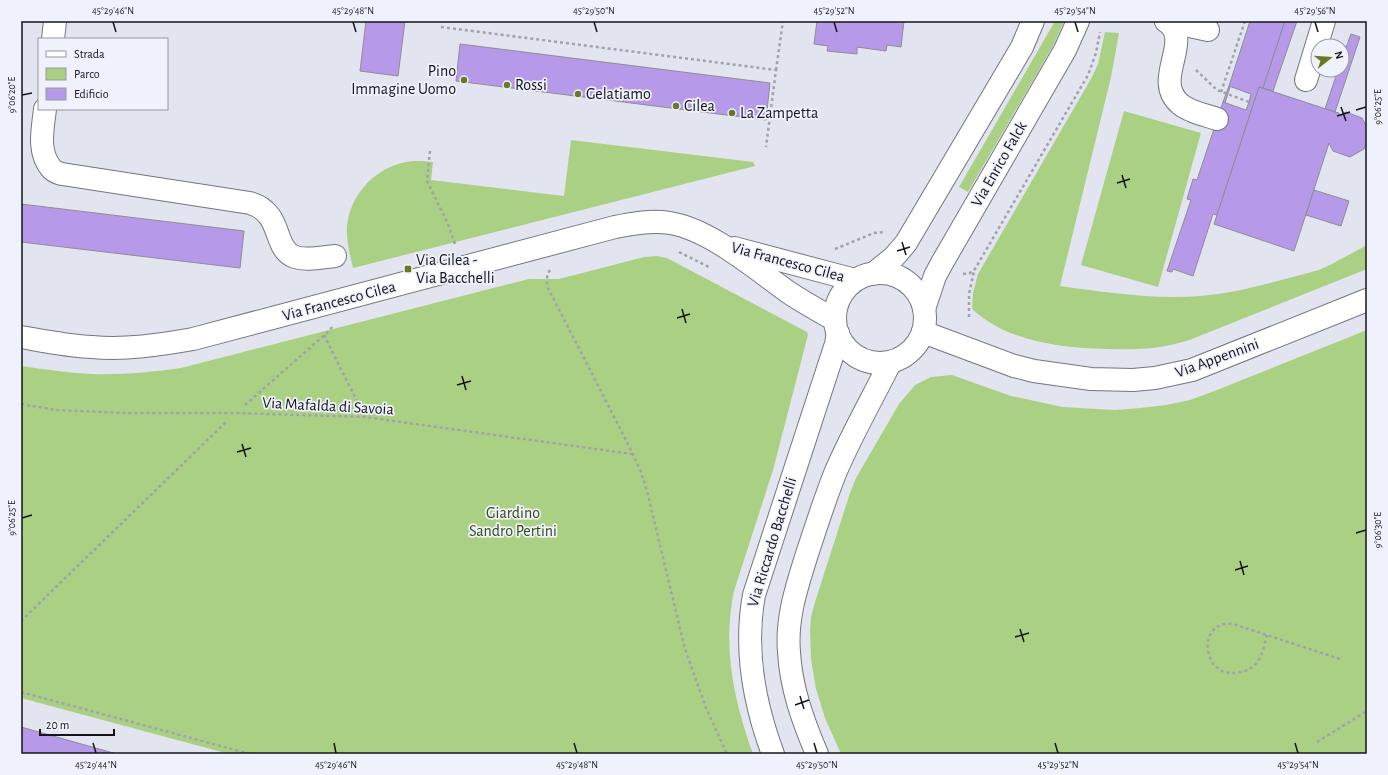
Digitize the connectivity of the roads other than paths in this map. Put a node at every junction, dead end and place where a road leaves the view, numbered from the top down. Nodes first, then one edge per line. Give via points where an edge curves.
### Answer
1 (55, 21) edge
2 (1033, 21) edge
3 (1078, 21) edge
4 (1166, 21) edge
5 (1324, 21) edge
6 (1208, 30) dead end
7 (53, 38) edge
8 (1306, 80) dead end
9 (45, 110) edge
10 (1217, 119) dead end
11 (722, 244) junction
12 (335, 256) dead end
13 (864, 277) junction
14 (1367, 300) edge
15 (924, 309) junction
16 (837, 327) junction
17 (923, 332) junction
18 (21, 337) edge
19 (890, 362) junction
20 (773, 754) edge
21 (817, 754) edge

1 - 7 street
2 - 13 street via 1022,47 906,243 894,257
3 - 15 street, Via Enrico Falck via 1065,50 942,263
4 - 6 street
4 - 10 street via 1175,31 1176,45 1169,81 1175,99 1187,108
5 - 8 street
9 - 12 street via 41,145 51,168 62,174 255,204 268,212 286,251 303,258
11 - 13 street, Via Francesco Cilea
11 - 16 street, Via Francesco Cilea
11 - 18 street, Via Francesco Cilea via 679,225 640,222 193,339 116,348
13 - 15 street via 890,274 906,281 918,293
13 - 16 street via 840,298 837,305
14 - 17 street, Via Appennini via 1192,370 1133,380 1091,379 1034,371
15 - 17 street
16 - 19 street via 844,345 857,357 873,363
16 - 20 street, Via Riccardo Bacchelli via 836,344 754,595 751,614 754,685
17 - 19 street via 911,352
19 - 21 street via 830,488 795,591 791,611 788,630 792,675 798,704

